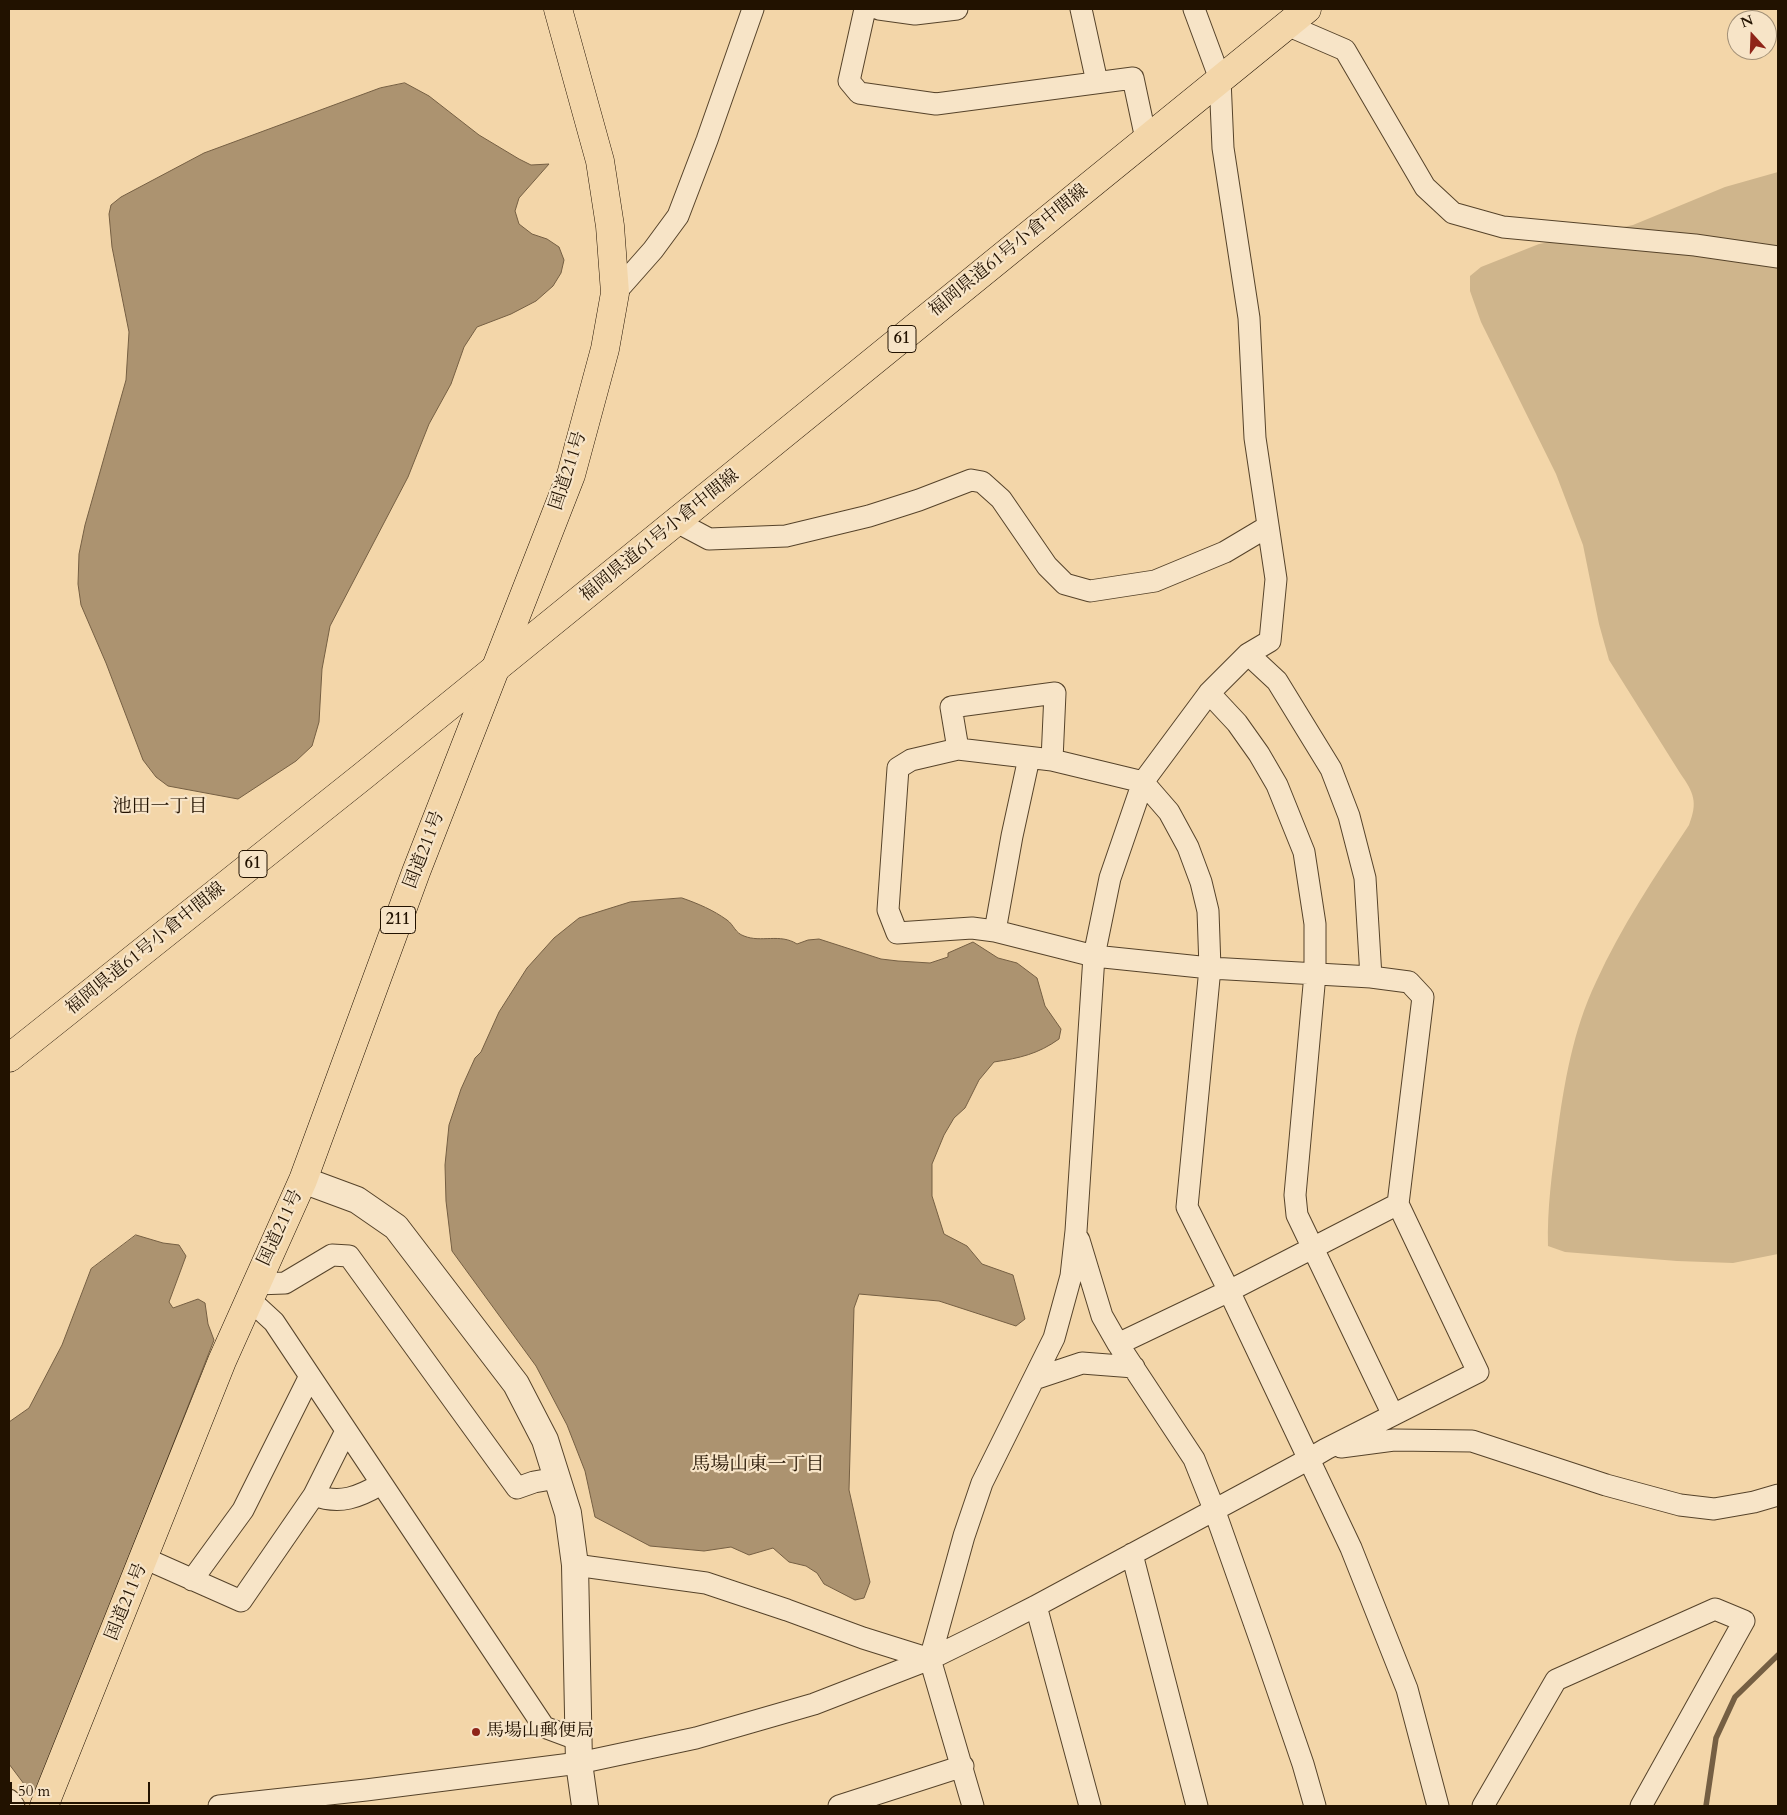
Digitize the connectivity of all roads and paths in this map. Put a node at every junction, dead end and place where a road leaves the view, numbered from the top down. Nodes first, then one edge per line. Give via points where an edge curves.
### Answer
1 (558, 9) edge
2 (753, 9) edge
3 (865, 9) edge
4 (879, 9) edge
5 (957, 9) edge
6 (1080, 9) edge
7 (1194, 9) edge
8 (1297, 17) edge
9 (1220, 79) junction
10 (1097, 82) junction
11 (1146, 139) junction
12 (1778, 257) edge
13 (615, 293) junction
14 (678, 522) junction
15 (1268, 527) junction
16 (1248, 654) junction
17 (496, 669) junction
18 (1210, 693) junction
19 (958, 749) junction
20 (1029, 758) junction
21 (1052, 760) junction
22 (1143, 782) junction
23 (995, 931) junction
24 (1094, 956) junction
25 (1210, 968) junction
26 (1315, 974) junction
27 (1371, 976) junction
28 (9, 1058) edge
29 (304, 1180) junction
30 (1398, 1204) junction
31 (1076, 1231) junction
32 (1312, 1248) junction
33 (1229, 1291) junction
34 (252, 1292) junction
35 (1118, 1344) junction
36 (1134, 1367) junction
37 (310, 1376) junction
38 (1034, 1379) junction
39 (1394, 1415) junction
40 (346, 1431) junction
41 (1318, 1454) junction
42 (557, 1478) junction
43 (381, 1484) junction
44 (1778, 1495) edge
45 (314, 1496) junction
46 (1214, 1509) junction
47 (1132, 1554) junction
48 (144, 1558) junction
49 (575, 1565) junction
50 (192, 1580) junction
51 (1036, 1606) junction
52 (930, 1659) junction
53 (579, 1751) junction
54 (962, 1766) junction
55 (365, 1798) edge
56 (9, 1800) edge
57 (248, 1804) edge
58 (14, 1806) edge
59 (44, 1806) edge
60 (219, 1806) edge
61 (584, 1806) edge
62 (839, 1806) edge
63 (973, 1806) edge
64 (1090, 1806) edge
65 (1197, 1806) edge
66 (1315, 1806) edge
67 (1438, 1806) edge
68 (1483, 1806) edge
69 (1641, 1806) edge

1 - 13 main road, 国道211号 / 211 via 600,161 610,226
2 - 13 street via 678,216
3 - 10 street via 849,81 859,93 936,104
4 - 5 street via 915,14
6 - 10 street
7 - 9 street
8 - 9 main road, 福岡県道61号小倉中間線 / 61
8 - 12 street via 1345,50 1425,187 1453,212 1503,227 1695,245
9 - 11 main road, 福岡県道61号小倉中間線 / 61
9 - 15 street via 1223,148 1249,318 1255,438
10 - 11 street via 1133,78
11 - 14 main road, 福岡県道61号小倉中間線 / 61
13 - 17 main road, 国道211号 / 211 via 605,349 570,475
14 - 15 street via 709,539 786,536 869,516 970,480 982,482 1001,499 1047,566 1065,584 1090,591 1155,581 1225,552
14 - 17 main road, 福岡県道61号小倉中間線 / 61
15 - 16 street via 1276,579 1270,641
16 - 18 street
16 - 27 street via 1277,681 1307,728 1334,777 1349,816 1365,878
17 - 28 main road, 福岡県道61号小倉中間線 / 61
17 - 29 main road, 国道211号 / 211 via 416,872
18 - 22 street
18 - 26 street via 1259,754 1296,829 1304,852 1313,906
19 - 20 street
19 - 21 street via 951,707 1055,693
19 - 23 street via 911,760 898,768 888,910 897,933 972,928
20 - 21 street
20 - 23 street
21 - 22 street
22 - 24 street via 1110,878
22 - 25 street via 1169,812 1188,847 1201,882 1208,911
23 - 24 street
24 - 25 street
24 - 31 street
25 - 26 street
25 - 33 street via 1187,1207
26 - 27 street
26 - 32 street via 1295,1195 1297,1215
27 - 30 street via 1409,982 1423,997
29 - 34 main road, 国道211号 / 211
29 - 42 street via 357,1200 396,1227 516,1384 545,1440
30 - 32 street
30 - 39 street via 1478,1372
31 - 35 street via 1102,1316
31 - 38 street via 1071,1276 1054,1338
32 - 33 street
32 - 39 street
33 - 35 street
33 - 41 street
34 - 37 street
34 - 42 street via 285,1283 332,1255 349,1256 518,1488
34 - 48 main road, 国道211号 / 211
35 - 36 street
36 - 38 street via 1082,1363
36 - 46 street via 1194,1458
37 - 40 street
37 - 50 street via 243,1510
38 - 52 street via 982,1483
39 - 41 street
40 - 43 street
40 - 45 street
41 - 44 street via 1394,1440 1472,1441 1606,1486 1680,1505 1714,1509
41 - 46 street
41 - 67 street via 1350,1548 1407,1689
42 - 49 street via 568,1513
43 - 45 street via 343,1500
43 - 53 street via 544,1727
45 - 50 street via 241,1602
46 - 47 street
46 - 66 street
47 - 51 street
47 - 65 street
48 - 50 street
48 - 59 main road, 国道211号 / 211
49 - 52 street via 706,1583
49 - 53 street
51 - 52 street
51 - 64 street
52 - 53 street via 814,1704 696,1738
52 - 54 street
53 - 55 street
53 - 61 street
54 - 62 street
54 - 63 street
55 - 57 street
56 - 58 street
57 - 60 street
68 - 69 street via 1556,1680 1715,1610 1744,1621

